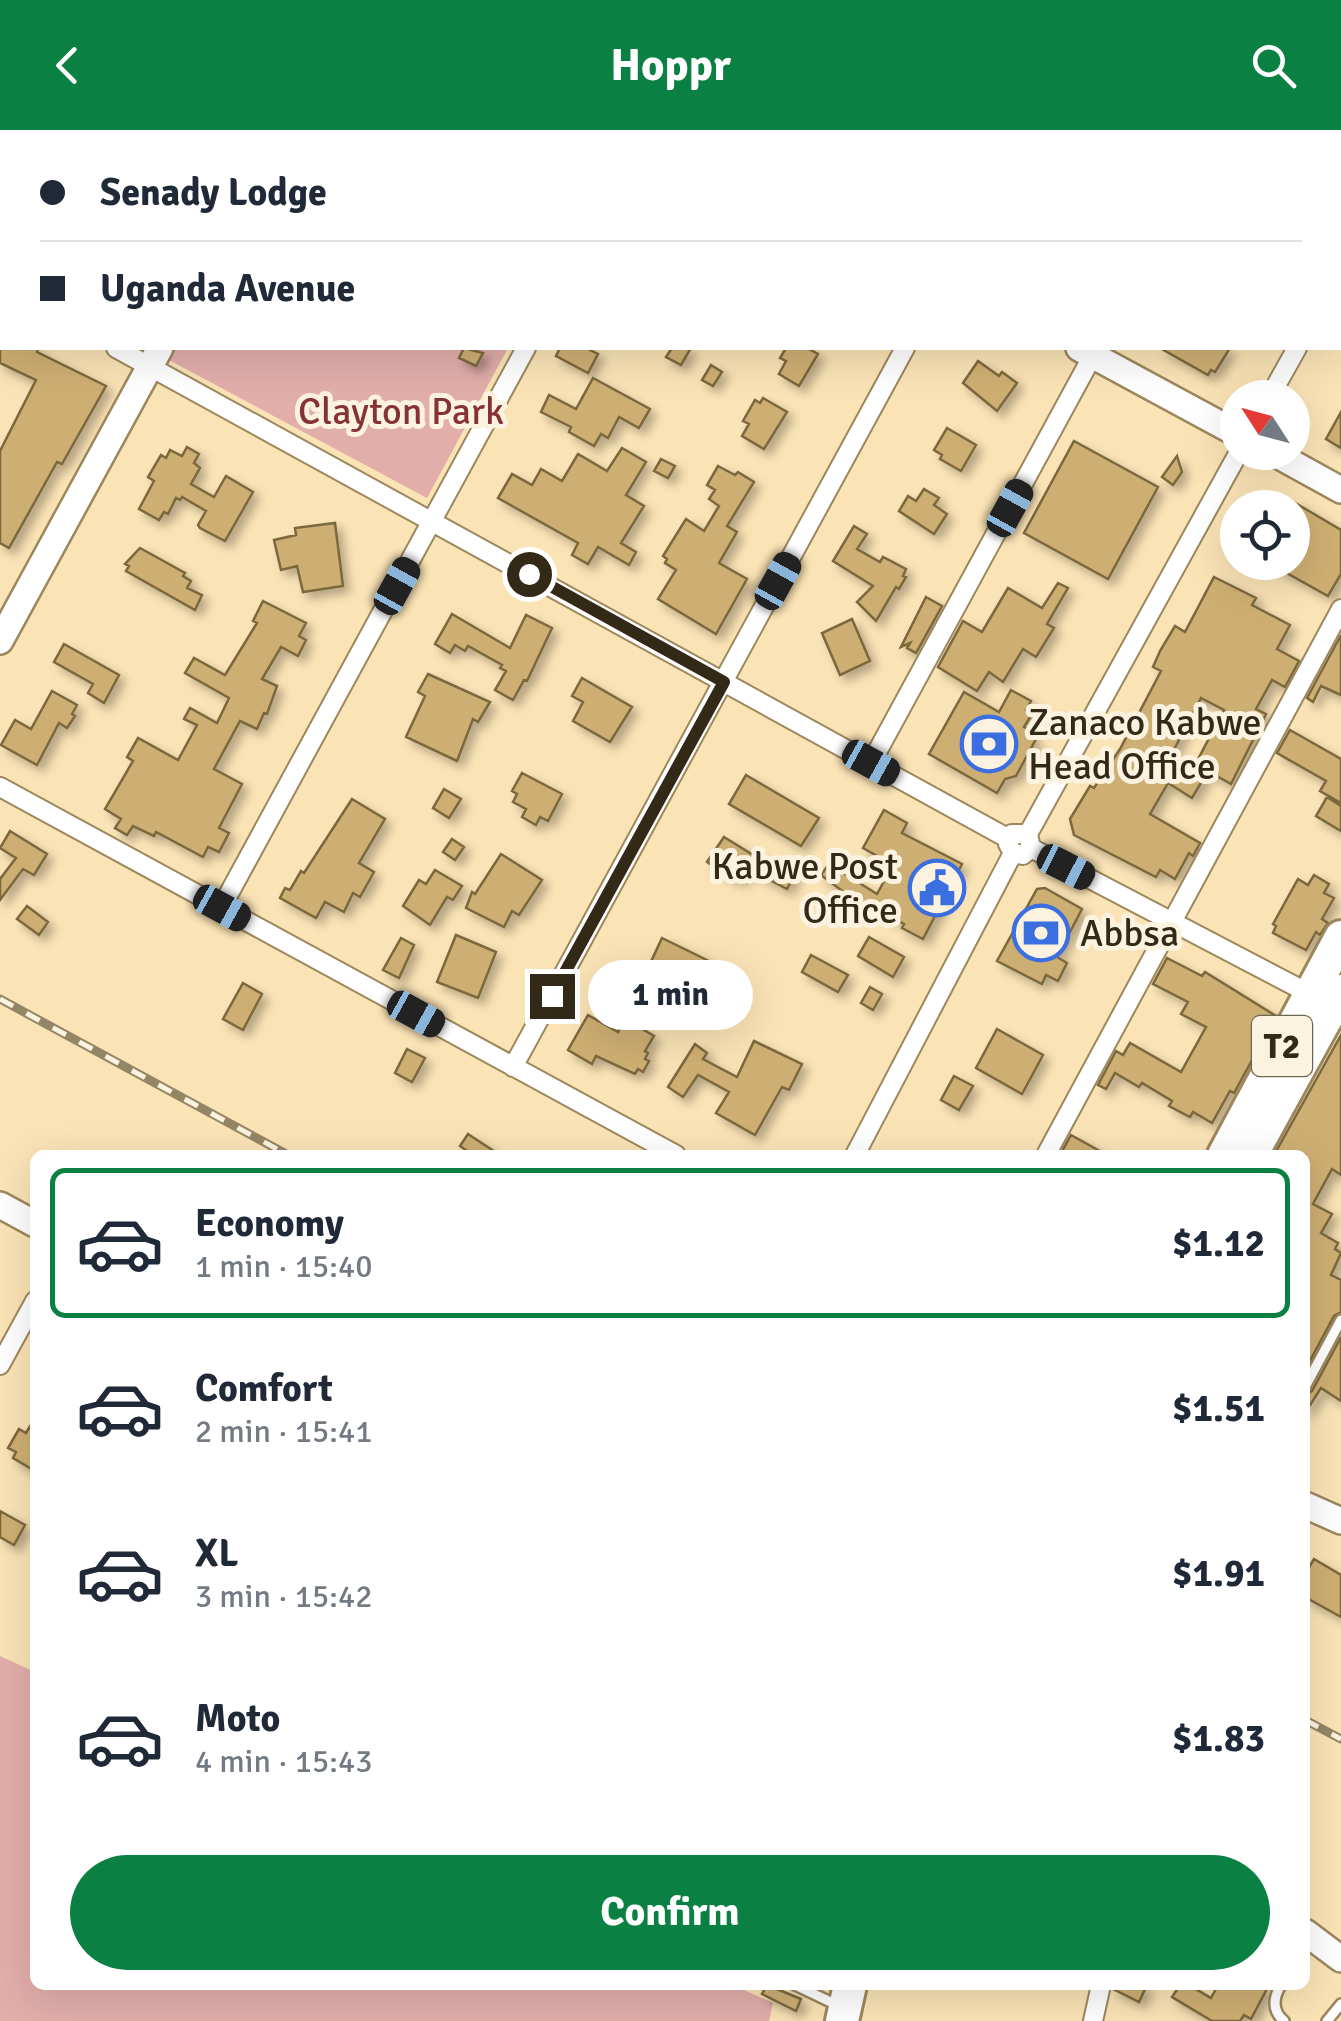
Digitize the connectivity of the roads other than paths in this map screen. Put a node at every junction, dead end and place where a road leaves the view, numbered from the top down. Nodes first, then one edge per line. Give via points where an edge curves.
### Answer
1 (125, 350) edge
2 (525, 350) edge
3 (904, 350) edge
4 (1296, 350) edge
5 (1086, 351) edge
6 (155, 357) edge
7 (1280, 380) edge
8 (1220, 424) edge
9 (1230, 470) edge
10 (1305, 470) edge
11 (1341, 490) edge
12 (432, 521) junction
13 (1341, 609) edge
14 (0, 642) edge
15 (724, 682) junction
16 (871, 763) junction
17 (0, 787) edge
18 (1020, 843) junction
19 (222, 908) junction
20 (1172, 922) junction
21 (1341, 936) edge
22 (1331, 1001) edge
23 (514, 1067) junction
24 (667, 1150) edge
25 (858, 1150) edge
26 (1049, 1150) edge
27 (1227, 1150) edge
28 (1254, 1150) edge
29 (0, 1205) edge
30 (30, 1221) edge
31 (30, 1310) edge
32 (1341, 1320) edge
33 (0, 1365) edge
34 (1310, 1377) edge
35 (1321, 1513) edge
36 (1341, 1538) edge
37 (1310, 1940) edge
38 (1341, 1959) edge
39 (809, 1990) edge
40 (1100, 1990) edge
41 (1279, 1990) edge
42 (1341, 2004) edge
43 (845, 2005) edge
44 (1093, 2021) edge
45 (1284, 2021) edge
46 (1327, 2021) edge

1 - 6 street
2 - 12 street
3 - 15 street
4 - 7 street
5 - 8 main road
5 - 16 street
6 - 12 street
6 - 14 main road
9 - 18 street
10 - 11 main road
12 - 15 street
12 - 19 street
13 - 20 street
15 - 16 street
15 - 23 street
16 - 18 street
17 - 19 street
18 - 20 street
18 - 25 street
19 - 23 street
20 - 22 street
20 - 26 street
21 - 22 highway, T2
22 - 27 highway, T2
22 - 28 highway, T2
23 - 24 street
29 - 30 main road
31 - 33 street
32 - 34 lane
35 - 36 main road
37 - 38 main road
39 - 43 lane
40 - 44 street
41 - 45 lane via 1274,2004
42 - 46 lane

